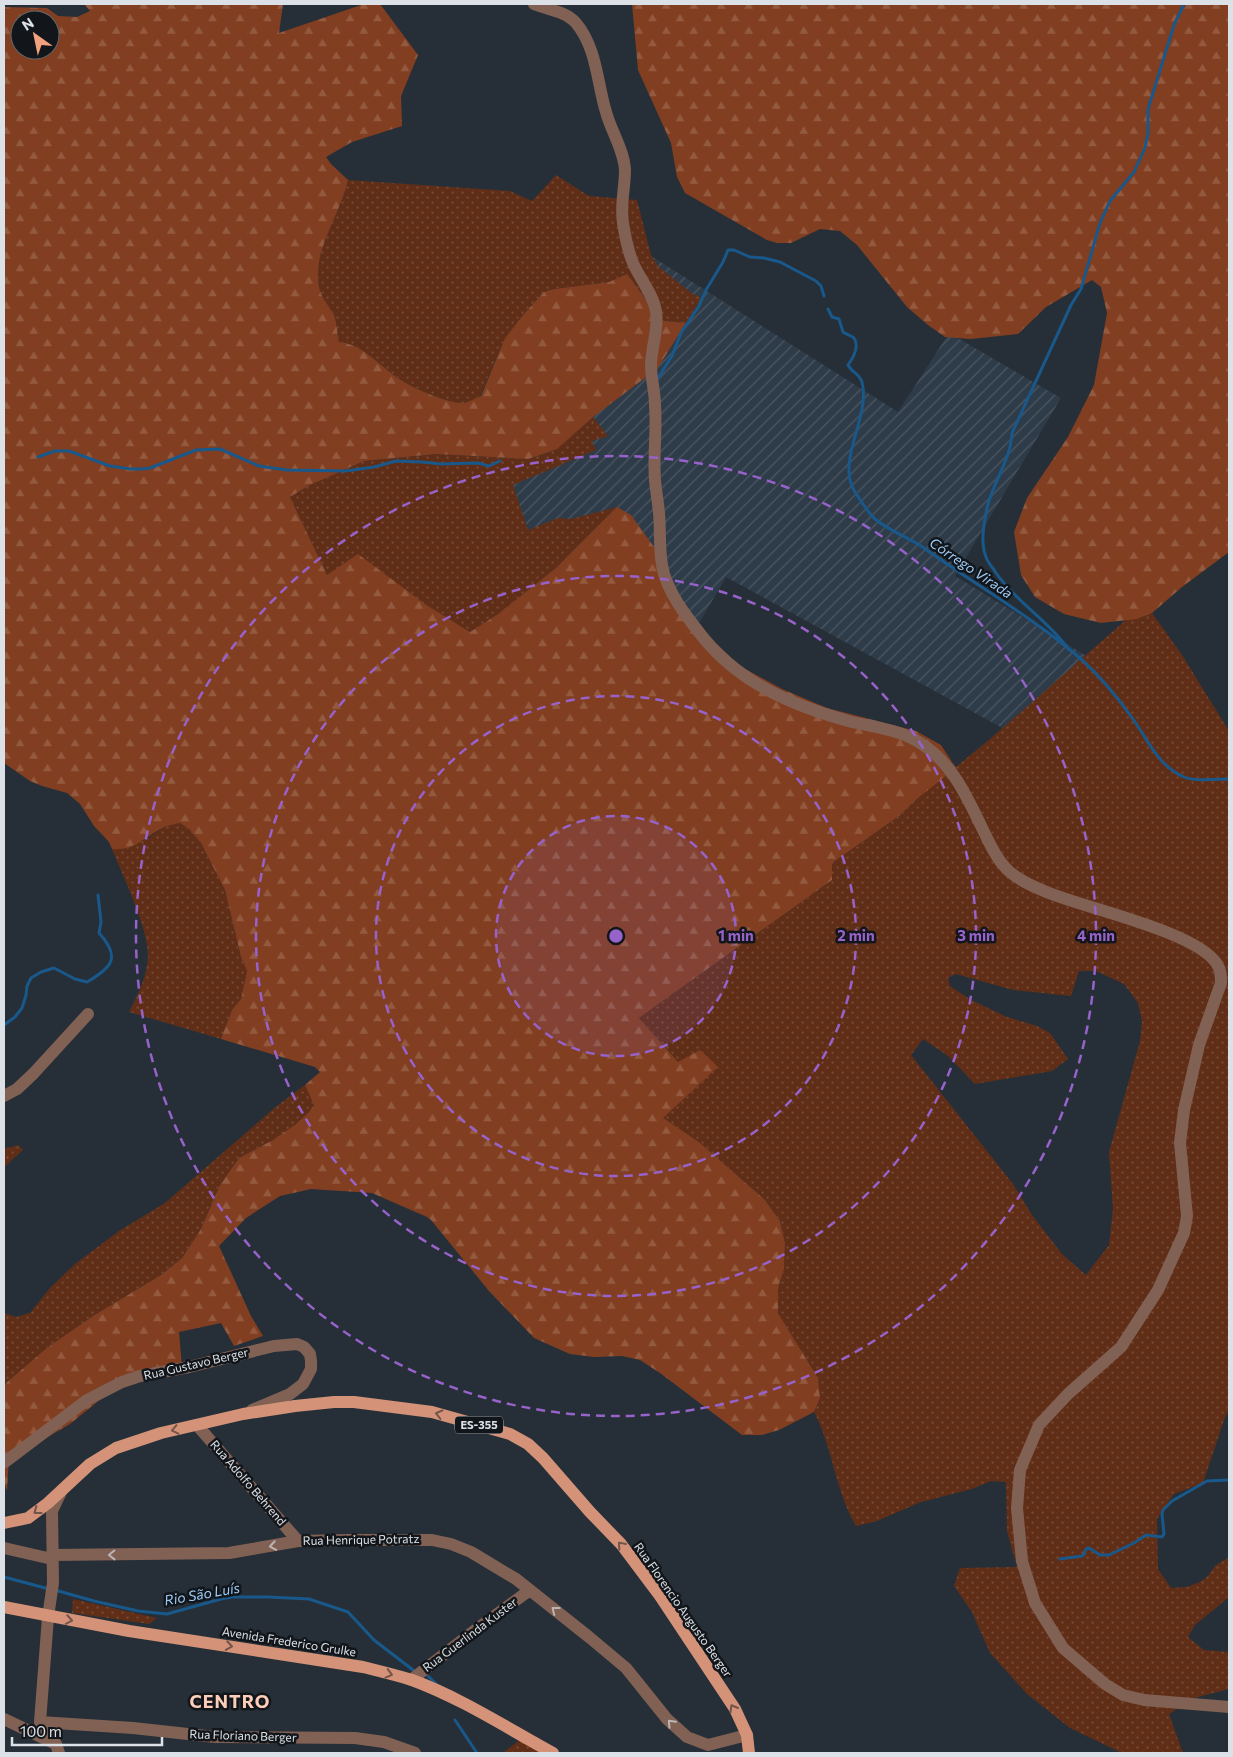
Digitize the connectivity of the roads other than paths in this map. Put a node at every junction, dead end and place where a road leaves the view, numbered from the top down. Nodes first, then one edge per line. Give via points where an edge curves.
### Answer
1 (534, 4) edge
2 (88, 1014) dead end
3 (4, 1096) edge
4 (243, 1414) junction
5 (197, 1425) junction
6 (5, 1462) edge
7 (63, 1488) junction
8 (4, 1523) edge
9 (298, 1541) junction
10 (4, 1548) edge
11 (52, 1557) junction
12 (530, 1590) junction
13 (4, 1606) edge
14 (48, 1616) junction
15 (411, 1680) junction
16 (1229, 1707) edge
17 (4, 1719) edge
18 (40, 1722) junction
19 (746, 1735) junction
20 (60, 1750) edge
21 (415, 1753) edge
22 (553, 1753) edge
23 (749, 1753) edge

1 - 16 street via 564,14 578,25 589,47 601,84 605,110 624,162 623,223 634,265 651,298 656,316 651,369 656,405 655,479 660,517 660,557 677,603 702,637 752,682 814,712 893,732 933,751 961,786 996,856 1020,879 1082,905 1179,938 1210,956 1218,965 1221,983 1199,1045 1184,1110 1180,1143 1187,1216 1184,1233 1158,1290 1121,1347 1039,1425 1020,1470 1017,1508 1022,1561 1035,1603 1063,1648 1105,1684 1124,1695 1144,1700
2 - 3 street via 33,1074
4 - 5 main road, Rua Florencio Augusto Berger / ES-355
4 - 6 street, Rua Gustavo Berger via 290,1394 303,1384 311,1369 310,1354 304,1347 297,1344 274,1346 122,1382 87,1400
19 -> 4 main road, Rua Florencio Augusto Berger / ES-355 via 735,1709 636,1563 528,1444 510,1434 432,1412 362,1403 334,1402
5 -> 7 main road, Rua Florencio Augusto Berger / ES-355 via 116,1448 90,1464
5 - 9 street, Rua Adolfo Behrend
7 -> 8 main road, Rua Florencio Augusto Berger / ES-355 via 28,1518
7 - 11 street via 52,1512
9 -> 11 street, Rua Henrique Potratz via 229,1553
9 - 12 street, Rua Henrique Potratz via 432,1540 471,1552
10 - 11 street, Rua Henrique Potratz
11 - 14 street via 53,1583
12 - 15 street, Rua Guerlinda Kuster
19 -> 12 street, Rua Henrique Potratz via 708,1745 687,1738 626,1668
13 - 14 main road, Avenida Frederico Grulke
14 -> 15 main road, Avenida Frederico Grulke via 363,1667
14 - 18 street
15 - 22 main road, Avenida Frederico Grulke via 448,1696
17 - 20 street
18 - 20 street
18 - 21 street, Rua Floriano Berger via 215,1737 355,1738 384,1742
19 - 23 main road, Rua Florencio Augusto Berger / ES-355

